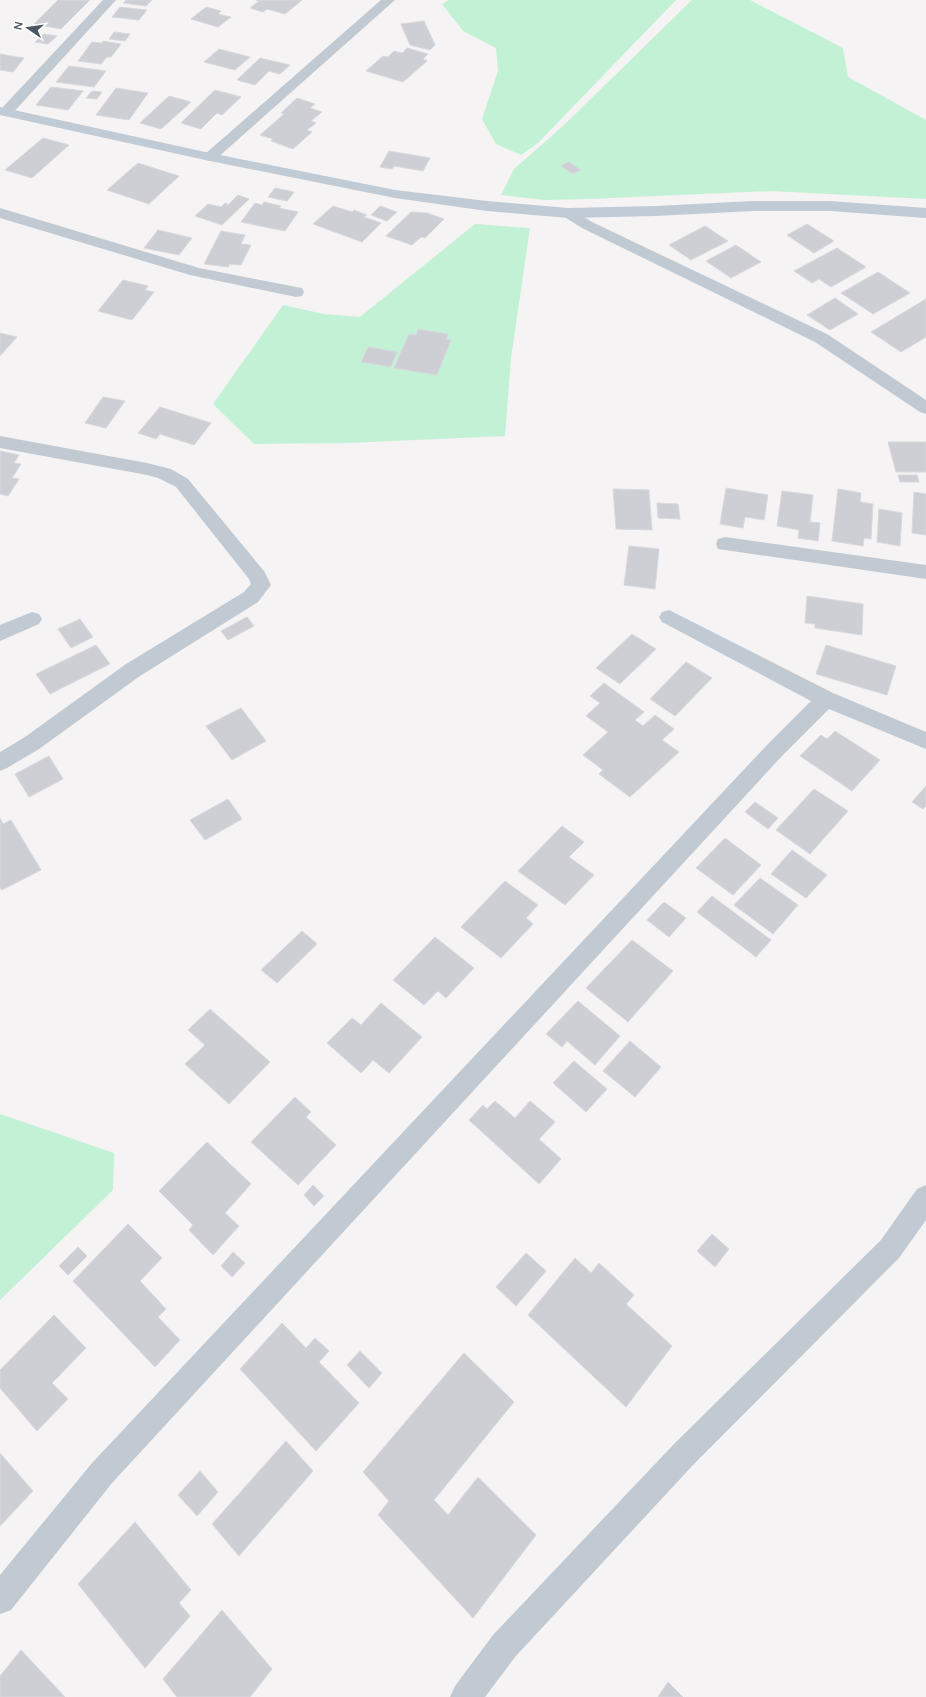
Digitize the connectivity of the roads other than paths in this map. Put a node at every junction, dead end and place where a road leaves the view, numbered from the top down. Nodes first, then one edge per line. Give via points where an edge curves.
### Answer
1 (110, 0) edge
2 (389, 0) edge
3 (3, 112) edge
4 (210, 157) junction
5 (0, 213) edge
6 (568, 213) junction
7 (926, 213) edge
8 (296, 292) dead end
9 (926, 408) edge
10 (0, 442) edge
11 (725, 544) dead end
12 (926, 572) edge
13 (669, 617) dead end
14 (32, 619) dead end
15 (0, 633) edge
16 (826, 699) junction
17 (926, 741) edge
18 (0, 762) edge
19 (926, 1198) edge
20 (0, 1600) edge
21 (466, 1697) edge

1 - 3 street
2 - 4 street
3 - 4 street
4 - 6 street via 395,194
5 - 8 street via 196,272
6 - 7 street via 830,206
6 - 9 street via 587,225 821,338
10 - 18 street via 170,475 182,483 257,576 261,585 251,597 133,670 32,743
11 - 12 street
13 - 16 street
14 - 15 street
16 - 17 street
16 - 20 street via 769,757 102,1473
19 - 21 street via 890,1249 684,1454 504,1646

